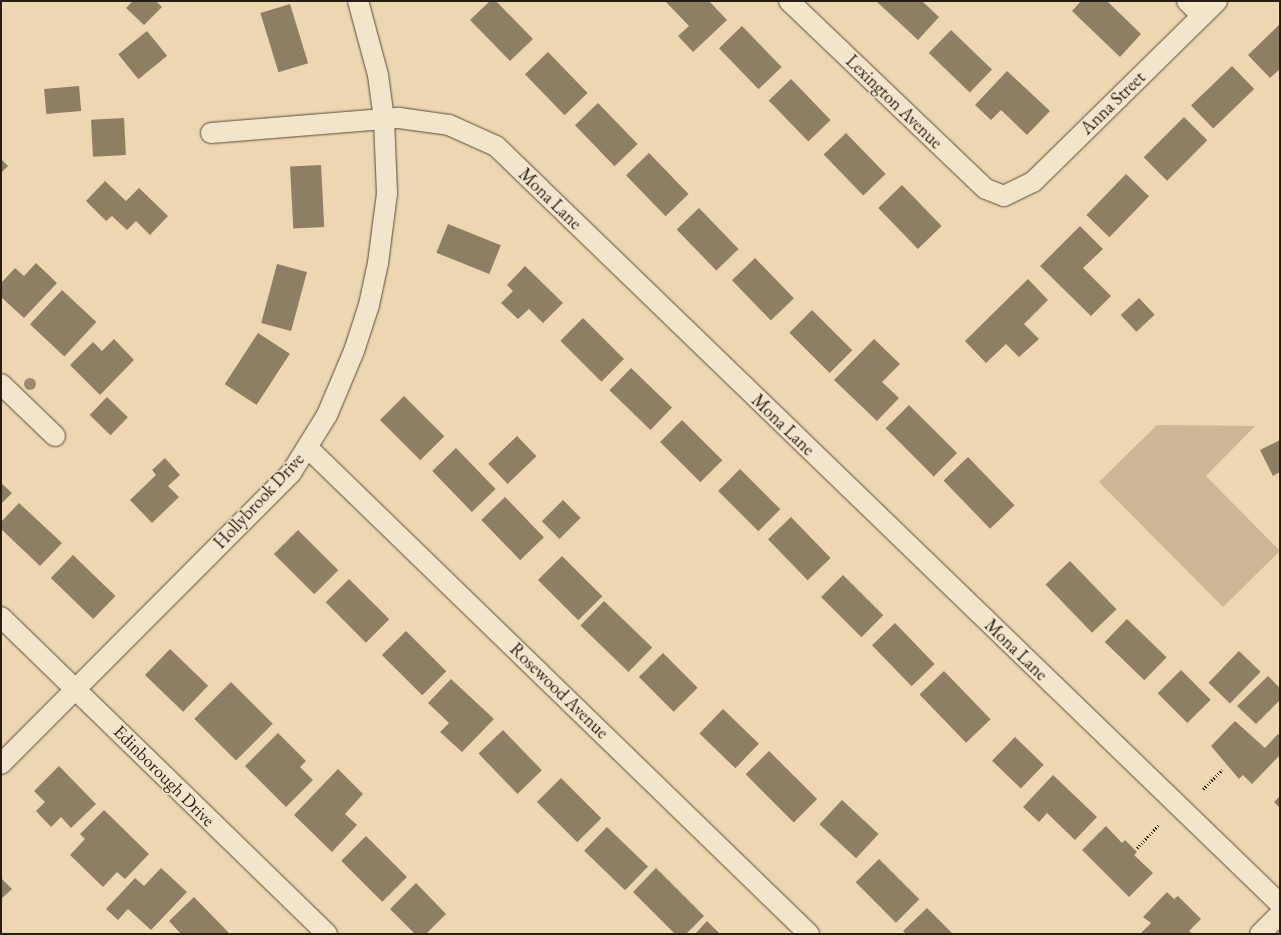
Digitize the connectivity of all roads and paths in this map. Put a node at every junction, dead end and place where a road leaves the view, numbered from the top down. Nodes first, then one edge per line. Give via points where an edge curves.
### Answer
1 (358, 1) edge
2 (789, 1) edge
3 (1187, 1) edge
4 (1217, 1) edge
5 (1202, 16) junction
6 (384, 119) junction
7 (211, 133) dead end
8 (1004, 196) joint
9 (1, 384) edge
10 (55, 436) dead end
11 (308, 448) junction
12 (1, 617) edge
13 (76, 690) junction
14 (1, 764) edge
15 (1222, 770) dead end
16 (1203, 789) dead end
17 (1159, 824) dead end
18 (1137, 848) dead end
19 (1280, 904) edge
20 (1280, 914) edge
21 (319, 931) edge
22 (809, 934) edge
23 (1260, 934) edge

1 - 6 street, Hollybrook Drive via 378,75
2 - 8 street, Lexington Avenue via 986,189
3 - 5 street
4 - 5 street, Anna Street
5 - 8 street, Anna Street via 1033,182
6 - 7 street, Mona Lane
6 - 11 street, Hollybrook Drive via 386,194 378,263 368,306 342,383
6 - 19 street, Mona Lane via 449,124 496,146
9 - 10 street
11 - 13 street, Hollybrook Drive via 291,473
11 - 22 street, Rosewood Avenue
12 - 13 street, Edinborough Drive
13 - 14 street, Hollybrook Drive
13 - 21 street, Edinborough Drive
15 - 16 path
17 - 18 path
20 - 23 street

